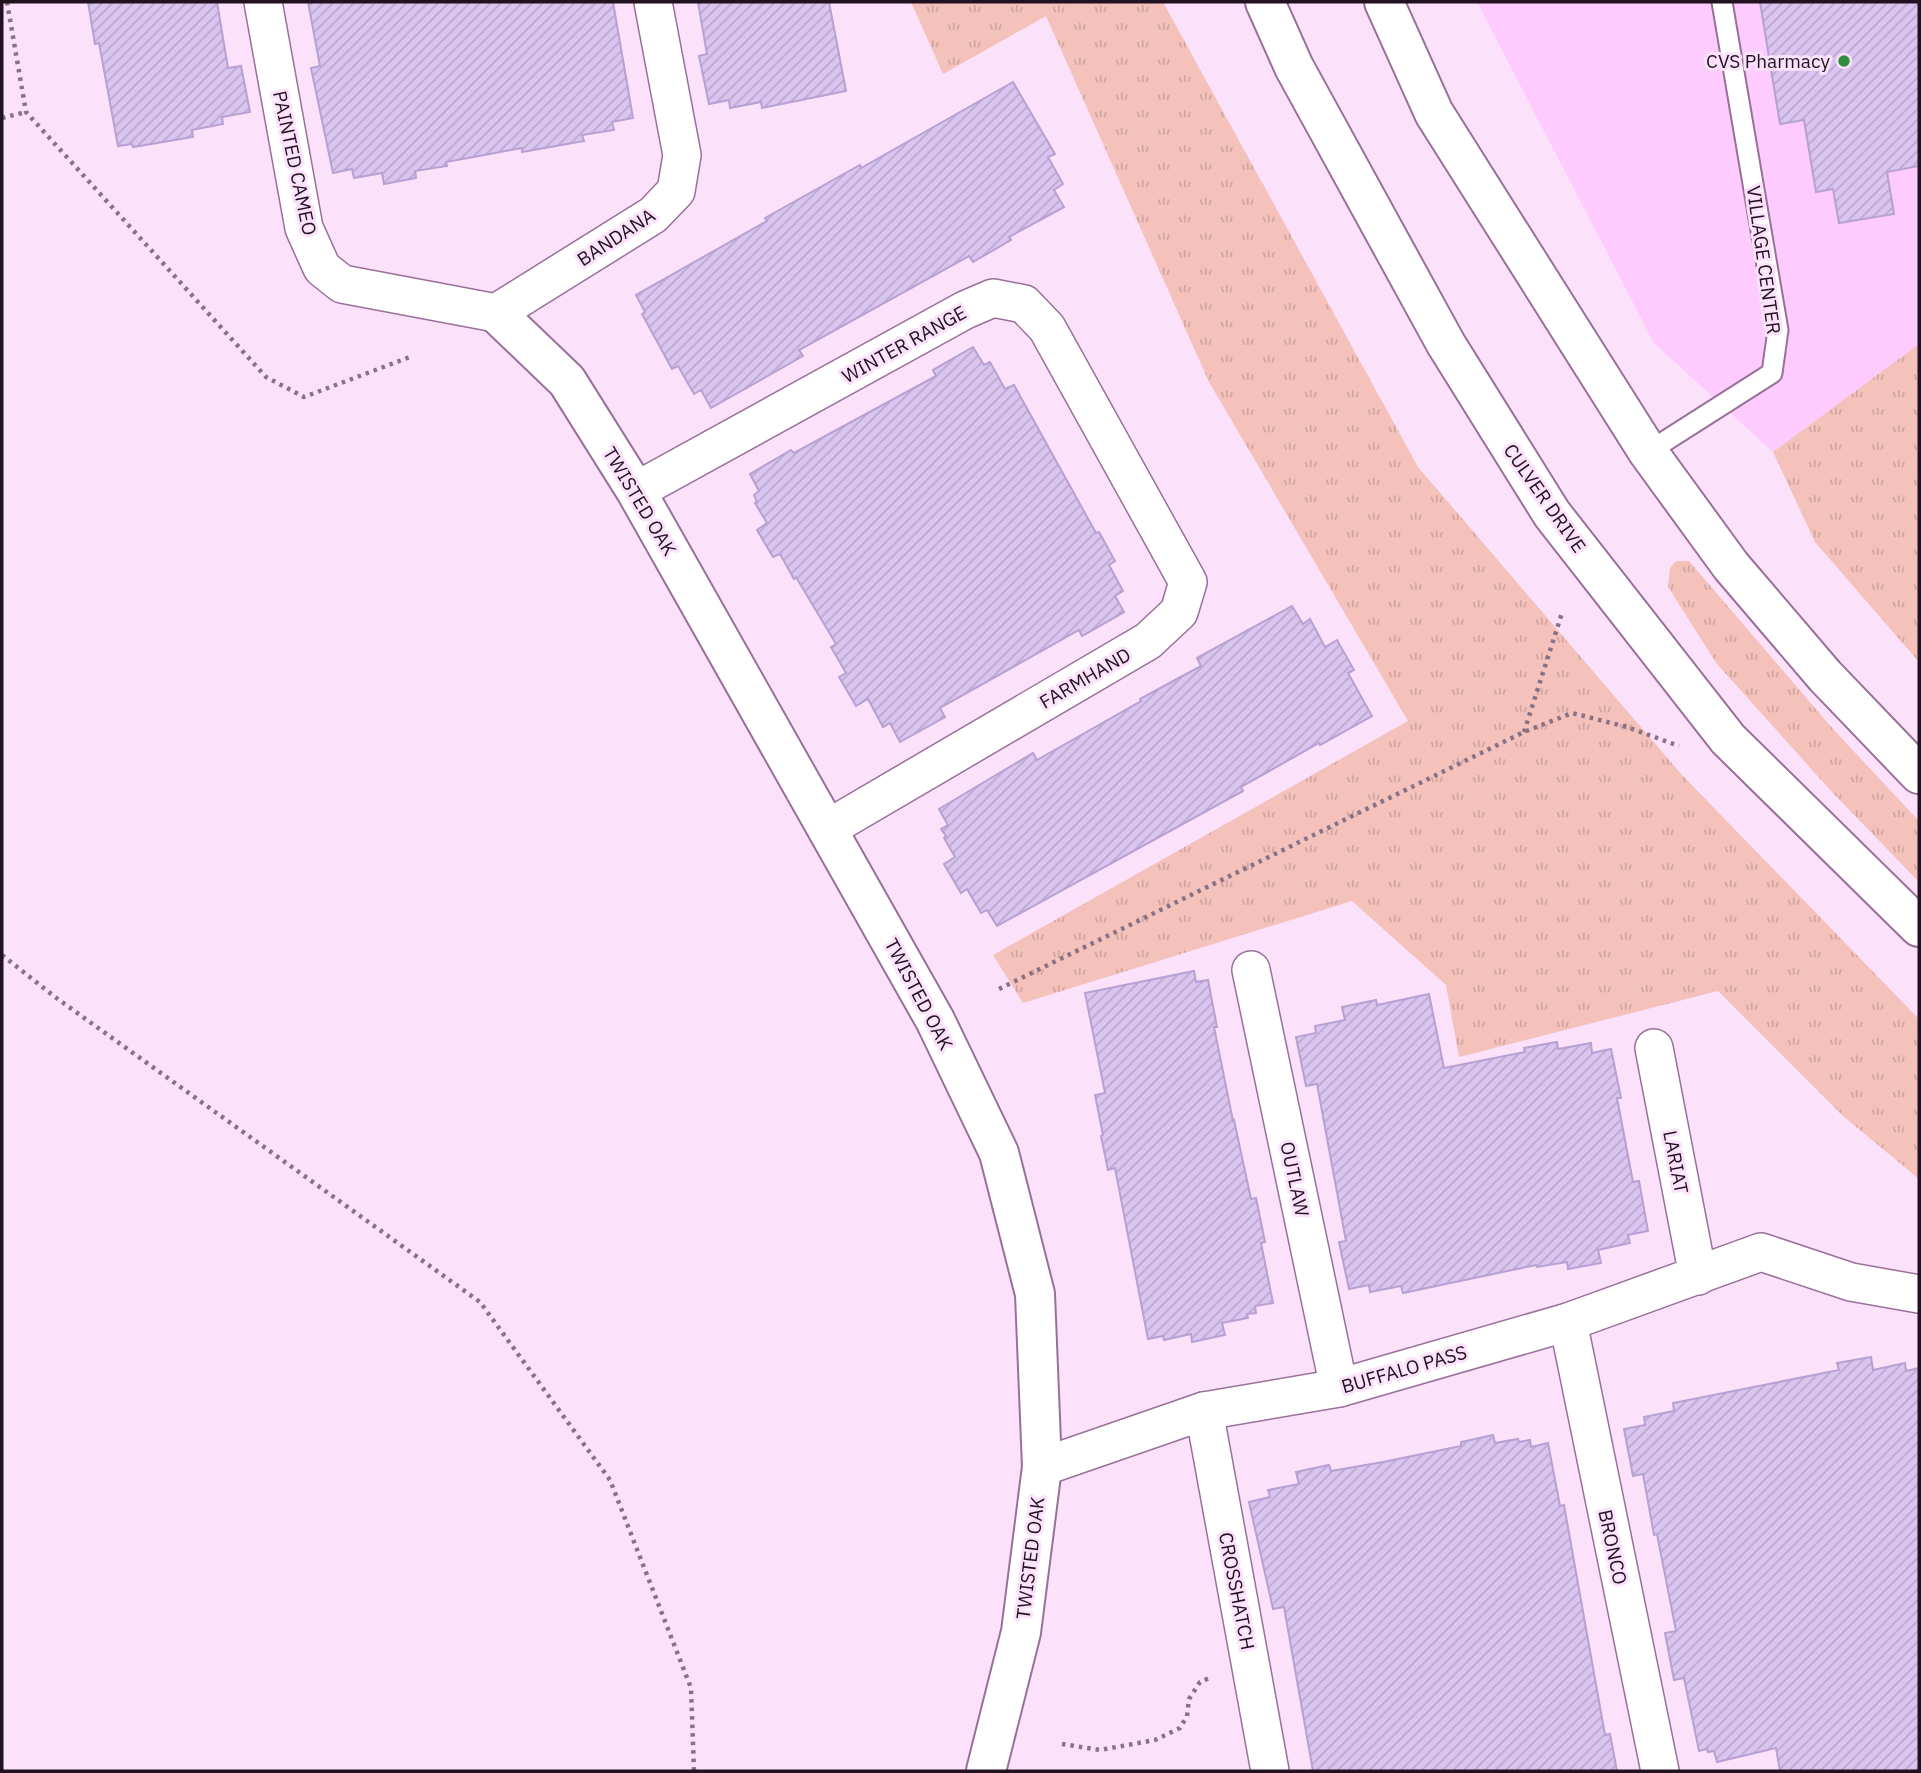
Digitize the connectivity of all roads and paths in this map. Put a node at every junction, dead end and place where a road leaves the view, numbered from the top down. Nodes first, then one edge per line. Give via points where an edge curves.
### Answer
1 (6, 2) edge
2 (263, 2) edge
3 (653, 2) edge
4 (1265, 2) edge
5 (1384, 2) edge
6 (1722, 2) edge
7 (26, 112) junction
8 (2, 118) edge
9 (496, 313) junction
10 (410, 357) dead end
11 (1116, 450) joint
12 (1648, 452) junction
13 (636, 491) junction
14 (1562, 613) dead end
15 (1524, 732) junction
16 (1680, 746) dead end
17 (1919, 774) edge
18 (827, 829) junction
19 (1919, 927) edge
20 (2, 955) edge
21 (1251, 970) dead end
22 (999, 989) dead end
23 (1654, 1048) dead end
24 (1698, 1276) junction
25 (1919, 1294) edge
26 (1568, 1322) junction
27 (1339, 1388) junction
28 (1204, 1411) junction
29 (1042, 1467) junction
30 (1219, 1674) dead end
31 (1062, 1744) dead end
32 (694, 1771) edge
33 (986, 1771) edge
34 (1270, 1771) edge
35 (1660, 1771) edge

1 - 7 path
2 - 9 street, PAINTED CAMEO via 304,228 323,268 342,284
3 - 9 street, BANDANA via 682,155 676,191 653,215
4 - 19 main road, CULVER DRIVE via 1294,67 1446,344 1552,514 1728,739
5 - 12 main road via 1434,113
6 - 12 lane, VILLAGE CENTER via 1778,330 1772,373
7 - 8 path
7 - 10 path via 266,377 304,397
9 - 13 main road, TWISTED OAK via 567,381
11 - 13 street, WINTER RANGE via 1047,328 1024,304 993,298
11 - 18 street, FARMHAND via 1188,582 1179,612 1148,641
12 - 17 main road via 1731,566 1825,676
13 - 18 main road, TWISTED OAK
14 - 15 path
15 - 16 path via 1572,713
15 - 22 path
18 - 29 main road, TWISTED OAK via 935,1020 999,1153 1035,1294
20 - 32 path via 480,1302 610,1480 691,1688
21 - 27 street, OUTLAW
23 - 24 street, LARIAT
24 - 25 street, BUFFALO PASS via 1761,1252 1850,1282
24 - 26 street, BUFFALO PASS
26 - 27 street, BUFFALO PASS
26 - 35 street, BRONCO
27 - 28 street, BUFFALO PASS
28 - 29 street, BUFFALO PASS
28 - 34 street, CROSSHATCH
29 - 33 main road, TWISTED OAK via 1021,1632
30 - 31 path via 1200,1682 1180,1728 1155,1740 1100,1750

